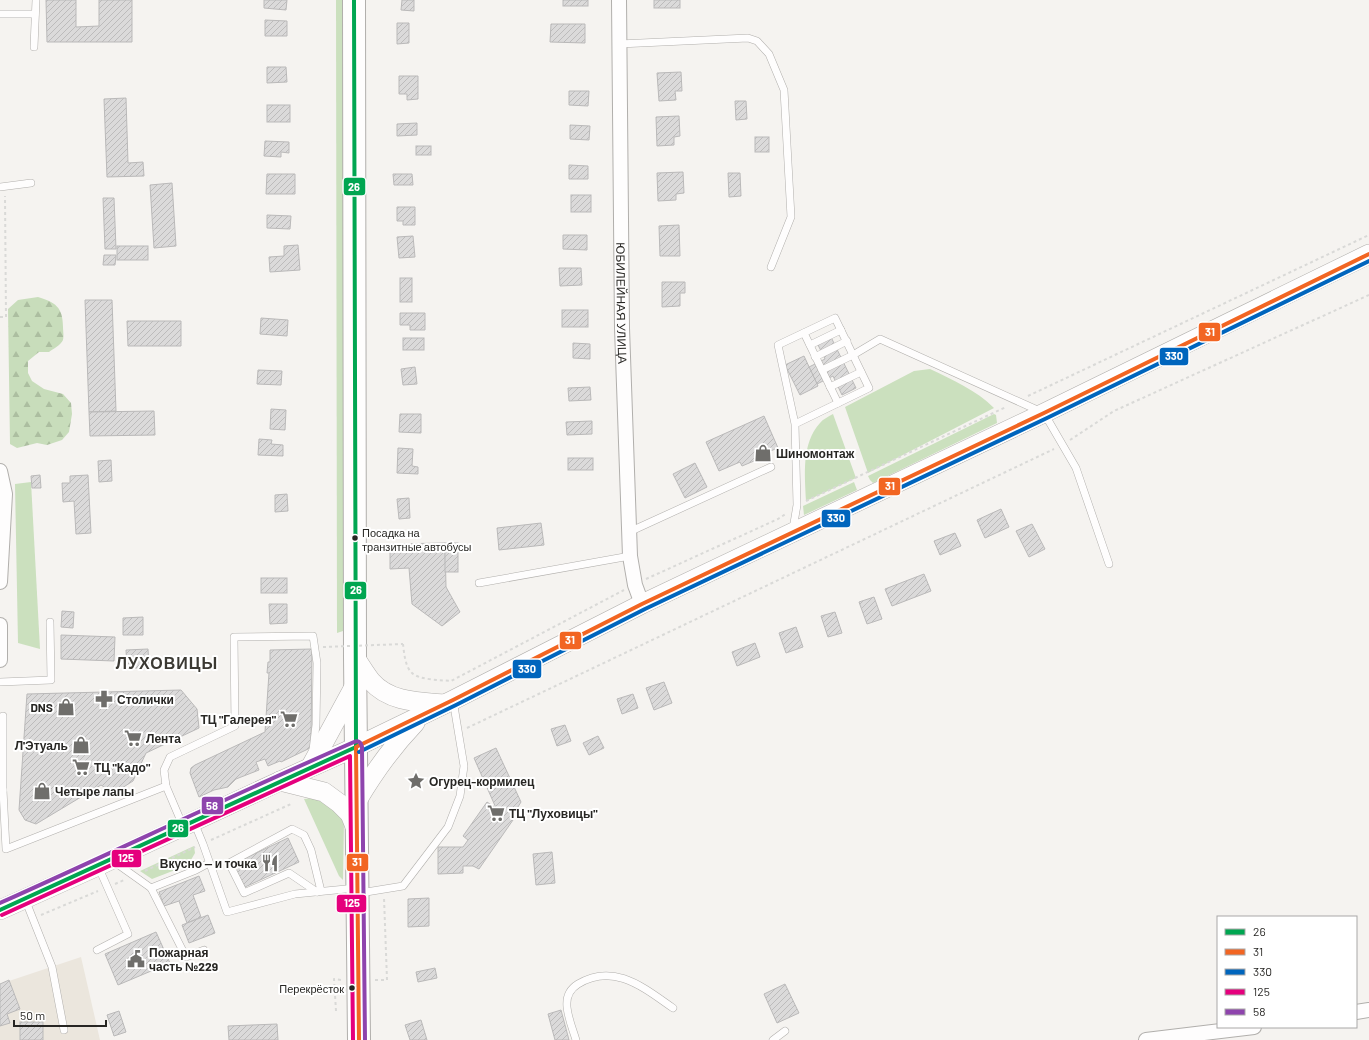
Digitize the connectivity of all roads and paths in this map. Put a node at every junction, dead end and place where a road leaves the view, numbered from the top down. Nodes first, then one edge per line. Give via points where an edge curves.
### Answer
1 (36, 0) edge
2 (354, 0) edge
3 (619, 0) edge
4 (0, 14) edge
5 (36, 14) junction
6 (619, 44) junction
7 (34, 47) dead end
8 (31, 183) dead end
9 (2, 186) edge
10 (1369, 235) edge
11 (1369, 254) edge
12 (771, 267) dead end
13 (1369, 295) edge
14 (0, 317) edge
15 (841, 330) junction
16 (804, 333) junction
17 (847, 342) junction
18 (810, 345) junction
19 (853, 355) junction
20 (815, 357) junction
21 (822, 370) junction
22 (861, 372) junction
23 (830, 387) junction
24 (1017, 402) junction
25 (838, 403) junction
26 (1044, 413) junction
27 (795, 424) junction
28 (1063, 444) junction
29 (771, 467) dead end
30 (0, 470) edge
31 (798, 505) junction
32 (2, 520) edge
33 (629, 532) junction
34 (792, 533) junction
35 (630, 556) junction
36 (1109, 564) dead end
37 (0, 582) edge
38 (479, 582) dead end
39 (635, 585) junction
40 (642, 604) junction
41 (50, 622) dead end
42 (0, 625) edge
43 (323, 647) dead end
44 (355, 657) junction
45 (0, 660) edge
46 (0, 682) edge
47 (355, 685) junction
48 (449, 702) junction
49 (423, 714) junction
50 (3, 716) dead end
51 (459, 732) junction
52 (356, 747) junction
53 (311, 766) junction
54 (280, 781) junction
55 (166, 786) junction
56 (2, 790) edge
57 (357, 801) junction
58 (291, 804) dead end
59 (188, 824) junction
60 (356, 829) junction
61 (203, 844) junction
62 (105, 863) junction
63 (209, 863) junction
64 (134, 876) junction
65 (107, 887) junction
66 (151, 888) junction
67 (319, 891) junction
68 (358, 891) junction
69 (25, 899) junction
70 (0, 910) edge
71 (33, 919) junction
72 (97, 950) dead end
73 (204, 950) dead end
74 (673, 1008) dead end
75 (1369, 1010) edge
76 (1357, 1012) edge
77 (1246, 1028) edge
78 (64, 1030) dead end
79 (784, 1031) dead end
80 (359, 1040) edge
81 (576, 1040) edge
82 (773, 1040) edge
83 (1146, 1040) edge

1 - 5 lane
2 - 44 highway
3 - 6 street, ЮБИЛЕЙНАЯ УЛИЦА
4 - 5 lane
5 - 7 lane
6 - 12 lane via 748,38 757,41 769,54 784,90 791,217
6 - 33 street, ЮБИЛЕЙНАЯ УЛИЦА via 622,328
8 - 9 lane
9 - 14 path via 6,317
10 - 24 path
11 - 26 main road
13 - 28 path via 1114,411
15 - 16 lane via 835,318
15 - 17 lane
15 - 18 lane
16 - 18 lane
16 - 27 lane via 778,345
17 - 19 lane
17 - 20 lane
18 - 20 lane
19 - 21 lane
19 - 22 lane
19 - 24 lane via 880,339
20 - 21 lane
21 - 23 lane
22 - 23 lane
22 - 25 lane via 869,388
23 - 25 lane
24 - 26 lane
24 - 31 path
25 - 27 lane
26 - 28 lane
26 - 34 main road
27 - 31 lane
28 - 36 lane via 1076,468
28 - 51 path
29 - 33 lane
30 - 32 street via 4,494
31 - 34 lane
31 - 39 path via 778,519
32 - 37 street
33 - 35 street, ЮБИЛЕЙНАЯ УЛИЦА
34 - 40 main road
35 - 38 lane
35 - 39 street, ЮБИЛЕЙНАЯ УЛИЦА
39 - 40 street, ЮБИЛЕЙНАЯ УЛИЦА
39 - 43 path, bridge via 451,681 419,677 411,673 406,664 403,644
40 - 48 main road
41 - 46 lane via 51,680
42 - 45 street
44 - 47 highway
44 - 48 main road via 370,680 394,697 413,702
47 - 52 highway
47 - 53 main road
48 - 49 main road
48 - 51 lane
49 - 52 main road
49 - 57 main road via 374,771
50 - 56 lane
51 - 68 lane via 464,766 460,796 448,827 403,886
52 - 53 main road
52 - 57 highway
53 - 54 main road
53 - 55 lane via 316,725 317,663 313,636 234,637 235,726 170,757 164,770
54 - 59 main road
54 - 60 main road via 324,792 339,802 350,814
55 - 56 lane via 6,849
55 - 59 lane
57 - 60 highway
58 - 61 path
59 - 61 lane
59 - 62 main road
60 - 68 highway
61 - 63 lane
61 - 64 path
62 - 64 lane
62 - 65 lane
62 - 69 main road
63 - 66 lane
63 - 67 lane via 227,912 295,894
64 - 65 path
64 - 66 lane
65 - 71 path
65 - 72 lane via 128,934
66 - 73 lane via 186,957
67 - 67 lane via 311,850 304,835 292,829 229,862 244,894 289,874
67 - 68 lane
68 - 80 highway
69 - 70 main road
69 - 71 lane
71 - 78 lane via 52,967
74 - 81 lane via 637,984 615,976 597,976 571,988 568,996 566,1007
75 - 76 street
77 - 83 street
79 - 82 lane

